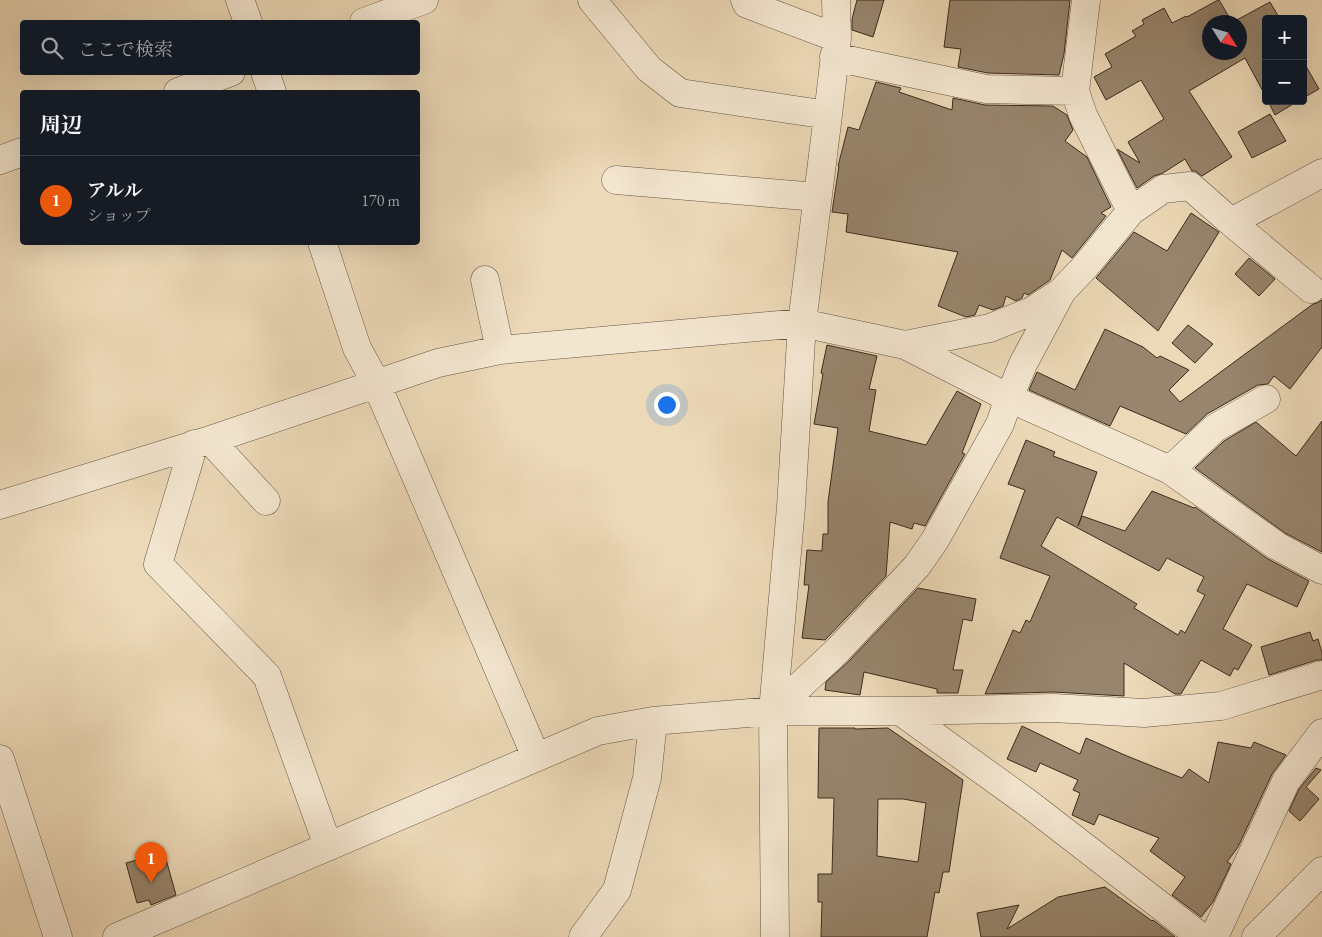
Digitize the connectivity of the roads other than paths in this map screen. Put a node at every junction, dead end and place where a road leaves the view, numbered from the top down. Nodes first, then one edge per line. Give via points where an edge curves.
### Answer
1 (240, 0) edge
2 (424, 0) edge
3 (592, 0) edge
4 (745, 0) edge
5 (836, 0) edge
6 (1086, 0) edge
7 (247, 20) edge
8 (369, 20) edge
9 (835, 48) junction
10 (223, 75) edge
11 (266, 75) edge
12 (183, 90) edge
13 (271, 90) edge
14 (1075, 91) junction
15 (828, 115) junction
16 (20, 153) edge
17 (0, 160) edge
18 (1321, 174) edge
19 (616, 180) dead end
20 (818, 197) junction
21 (1131, 211) junction
22 (1231, 222) junction
23 (323, 245) edge
24 (485, 280) dead end
25 (1310, 289) dead end
26 (1062, 292) junction
27 (802, 323) junction
28 (905, 345) junction
29 (500, 350) junction
30 (376, 383) junction
31 (1009, 398) junction
32 (1266, 399) dead end
33 (202, 442) junction
34 (1170, 470) junction
35 (266, 501) dead end
36 (0, 506) edge
37 (1322, 570) edge
38 (1322, 674) edge
39 (774, 711) junction
40 (900, 711) junction
41 (653, 721) junction
42 (1322, 733) edge
43 (536, 757) junction
44 (0, 759) edge
45 (328, 846) junction
46 (1322, 871) edge
47 (58, 937) edge
48 (117, 937) edge
49 (583, 937) edge
50 (774, 937) edge
51 (1201, 937) edge
52 (1214, 937) edge
53 (1256, 937) edge

1 - 7 street
2 - 8 street
3 - 15 street via 649,69 680,93
4 - 9 street
5 - 9 street
6 - 14 street
9 - 14 street via 986,90
9 - 15 street
10 - 12 street
11 - 13 street
14 - 21 street via 1082,115
15 - 20 street
16 - 17 street
18 - 22 street
19 - 20 street
20 - 27 street
21 - 22 street via 1163,190 1190,186
21 - 26 street
22 - 25 street
23 - 30 street via 357,348
24 - 29 street
26 - 28 street via 1032,310 990,328
26 - 31 street via 1023,364
27 - 28 street
27 - 29 street
27 - 39 street
28 - 31 street
29 - 30 street via 438,363
30 - 33 street
30 - 43 street
31 - 34 street
31 - 39 street via 1000,424 917,566 838,650
32 - 34 street via 1215,428
33 - 35 street
33 - 36 street
33 - 45 street via 158,564 267,676
34 - 37 street via 1278,546
38 - 40 street via 1221,706 1144,713 1053,708
39 - 40 street
39 - 41 street
39 - 50 street
40 - 51 street via 1029,804
41 - 43 street via 598,730
41 - 49 street via 647,778 617,890
42 - 52 street via 1286,781
43 - 45 street
44 - 47 street
45 - 48 street
46 - 53 street

